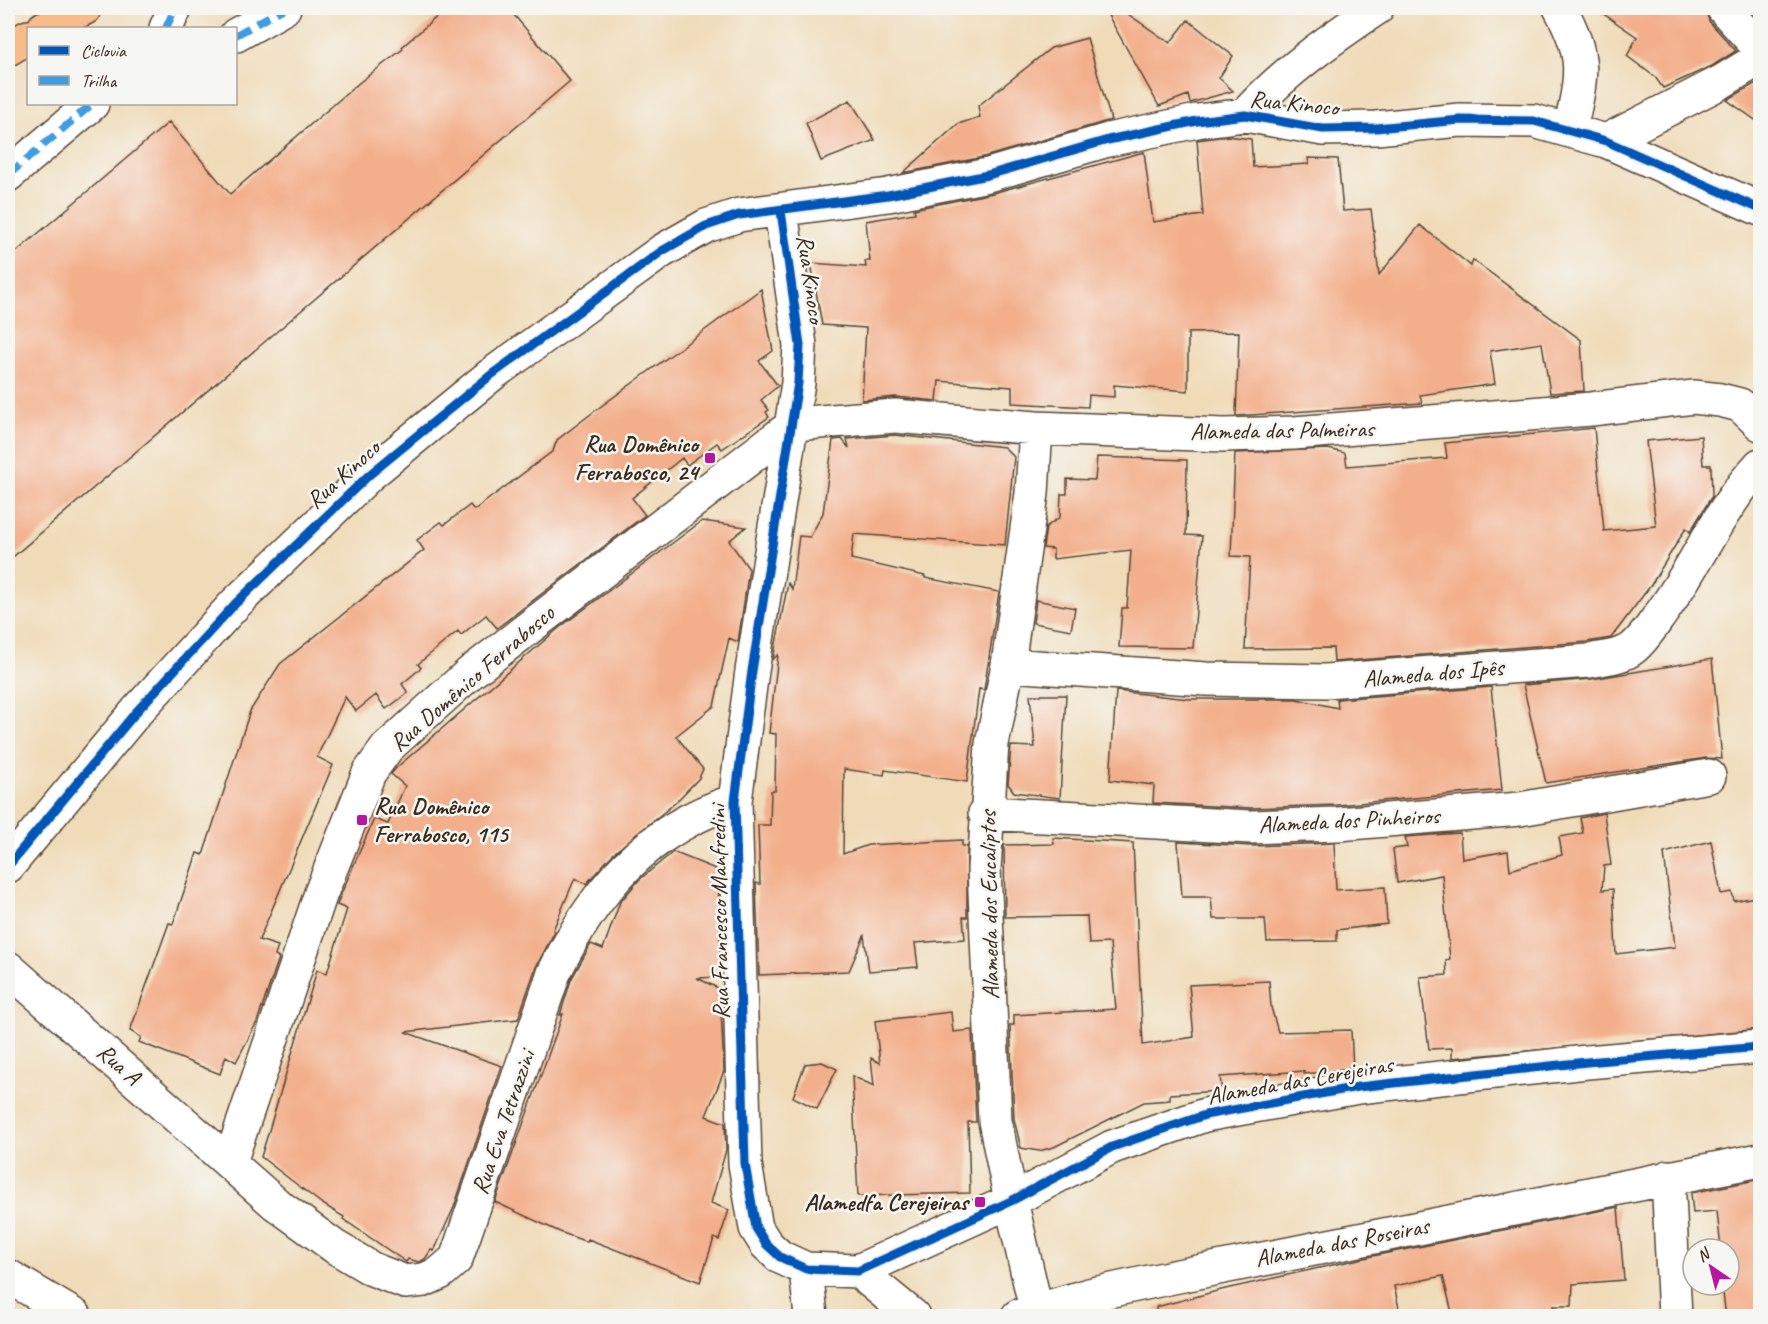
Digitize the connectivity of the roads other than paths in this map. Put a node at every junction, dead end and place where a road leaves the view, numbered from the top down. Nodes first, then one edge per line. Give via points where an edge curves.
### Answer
1 (85, 8) edge
2 (175, 8) edge
3 (284, 8) edge
4 (1560, 8) edge
5 (1723, 8) edge
6 (1373, 9) edge
7 (46, 27) edge
8 (166, 27) edge
9 (237, 34) edge
10 (27, 39) edge
11 (1761, 49) edge
12 (8, 50) edge
13 (1761, 58) edge
14 (91, 105) edge
15 (1245, 116) junction
16 (1570, 129) junction
17 (1606, 141) junction
18 (8, 175) edge
19 (1761, 209) edge
20 (781, 211) junction
21 (794, 424) junction
22 (1761, 424) edge
23 (1036, 428) junction
24 (1761, 465) edge
25 (1008, 665) junction
26 (1709, 776) dead end
27 (735, 801) junction
28 (985, 813) junction
29 (8, 867) edge
30 (8, 968) edge
31 (1761, 1047) edge
32 (1761, 1160) edge
33 (230, 1162) junction
34 (1668, 1177) junction
35 (1011, 1201) junction
36 (806, 1269) junction
37 (858, 1271) junction
38 (8, 1276) edge
39 (1027, 1313) edge
40 (75, 1317) edge
41 (811, 1317) edge
42 (913, 1317) edge
43 (1675, 1317) edge

1 - 7 main road
2 - 8 street
3 - 9 street
4 - 16 street via 1573,30 1580,54 1580,86
5 - 11 street
6 - 15 street via 1274,84
10 - 12 main road
13 - 17 street
14 - 18 street
15 - 16 street, Rua Kinoco via 1323,129 1460,120 1534,121
15 - 20 street, Rua Kinoco via 1197,120 1108,140 988,175
16 - 17 street, Rua Kinoco
17 - 19 street, Rua Kinoco
20 - 21 street, Rua Kinoco via 800,345
20 - 29 street, Rua Kinoco via 717,223 662,251 491,375 406,444 304,535 235,604 137,711
21 - 23 street, Alameda das Palmeiras via 895,416
21 - 27 street, Rua Francesco Manfredini via 752,671
21 - 33 street, Rua Domênico Ferrabosco via 470,673 387,748 369,773 321,893
22 - 23 street, Alameda das Palmeiras via 1740,405 1694,397 1591,410 1294,433 1224,435
23 - 25 street, Alameda dos Eucaliptos via 1032,494
24 - 25 street, Alameda dos Ipês via 1731,499 1672,599 1645,635 1632,649 1617,655 1589,661 1326,681 1206,679
25 - 28 street, Alameda dos Eucaliptos via 992,744
26 - 28 street, Alameda dos Pinheiros via 1520,809 1338,824 1251,827
27 - 33 street, Rua Eva Tetrazzini via 688,820 636,856 597,897 573,933 554,973 465,1237 456,1259 440,1273 405,1282 372,1269 276,1204
27 - 36 street, Rua Francesco Manfredini via 745,1164 750,1205 756,1228 766,1244 780,1257
28 - 35 street, Alameda dos Eucaliptos via 995,1121
30 - 33 street, Rua A
31 - 35 street, Alameda das Cerejeiras via 1358,1087 1205,1115 1112,1147
32 - 34 street, Alameda das Roseiras
34 - 39 street, Alameda das Roseiras via 1173,1276
34 - 43 street
35 - 37 street, Alameda das Cerejeiras
35 - 39 street, Alameda dos Eucaliptos
36 - 37 street, Alameda das Cerejeiras
36 - 41 street
37 - 42 street
38 - 40 street

